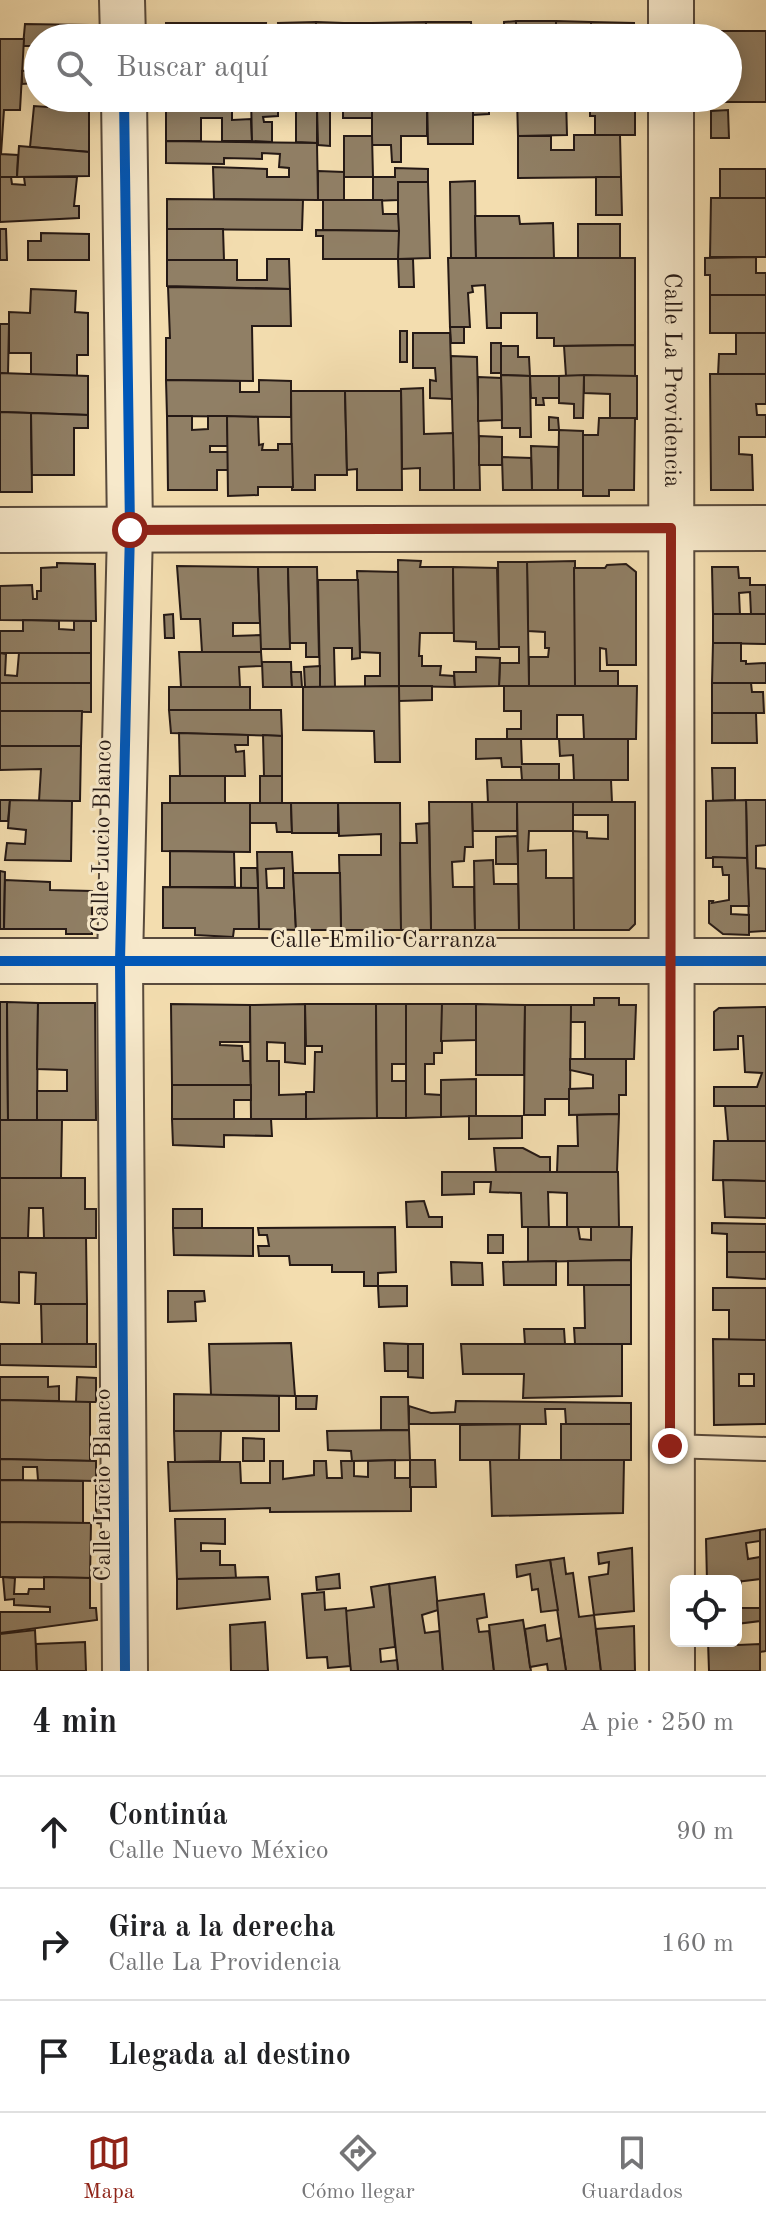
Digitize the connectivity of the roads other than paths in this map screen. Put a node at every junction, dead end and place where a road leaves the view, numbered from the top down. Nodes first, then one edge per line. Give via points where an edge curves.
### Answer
1 (122, 0) edge
2 (671, 0) edge
3 (123, 24) edge
4 (671, 24) edge
5 (124, 112) edge
6 (671, 112) edge
7 (671, 528) junction
8 (766, 528) edge
9 (0, 530) edge
10 (130, 530) junction
11 (0, 961) edge
12 (120, 961) junction
13 (671, 961) junction
14 (766, 961) edge
15 (670, 1446) junction
16 (766, 1449) edge
17 (125, 1671) edge
18 (672, 1671) edge

1 - 3 street
2 - 4 street
5 - 10 street, Calle Lucio Blanco
6 - 7 street, Calle La Providencia
7 - 8 street
7 - 10 street
7 - 13 street, Calle La Providencia
9 - 10 street
10 - 12 street, Calle Lucio Blanco
11 - 12 street, Calle Emilio Carranza
12 - 13 street, Calle Emilio Carranza
12 - 17 street, Calle Lucio Blanco
13 - 14 street, Calle Emilio Carranza
13 - 15 street, Calle La Providencia
15 - 16 lane
15 - 18 street, Calle La Providencia

